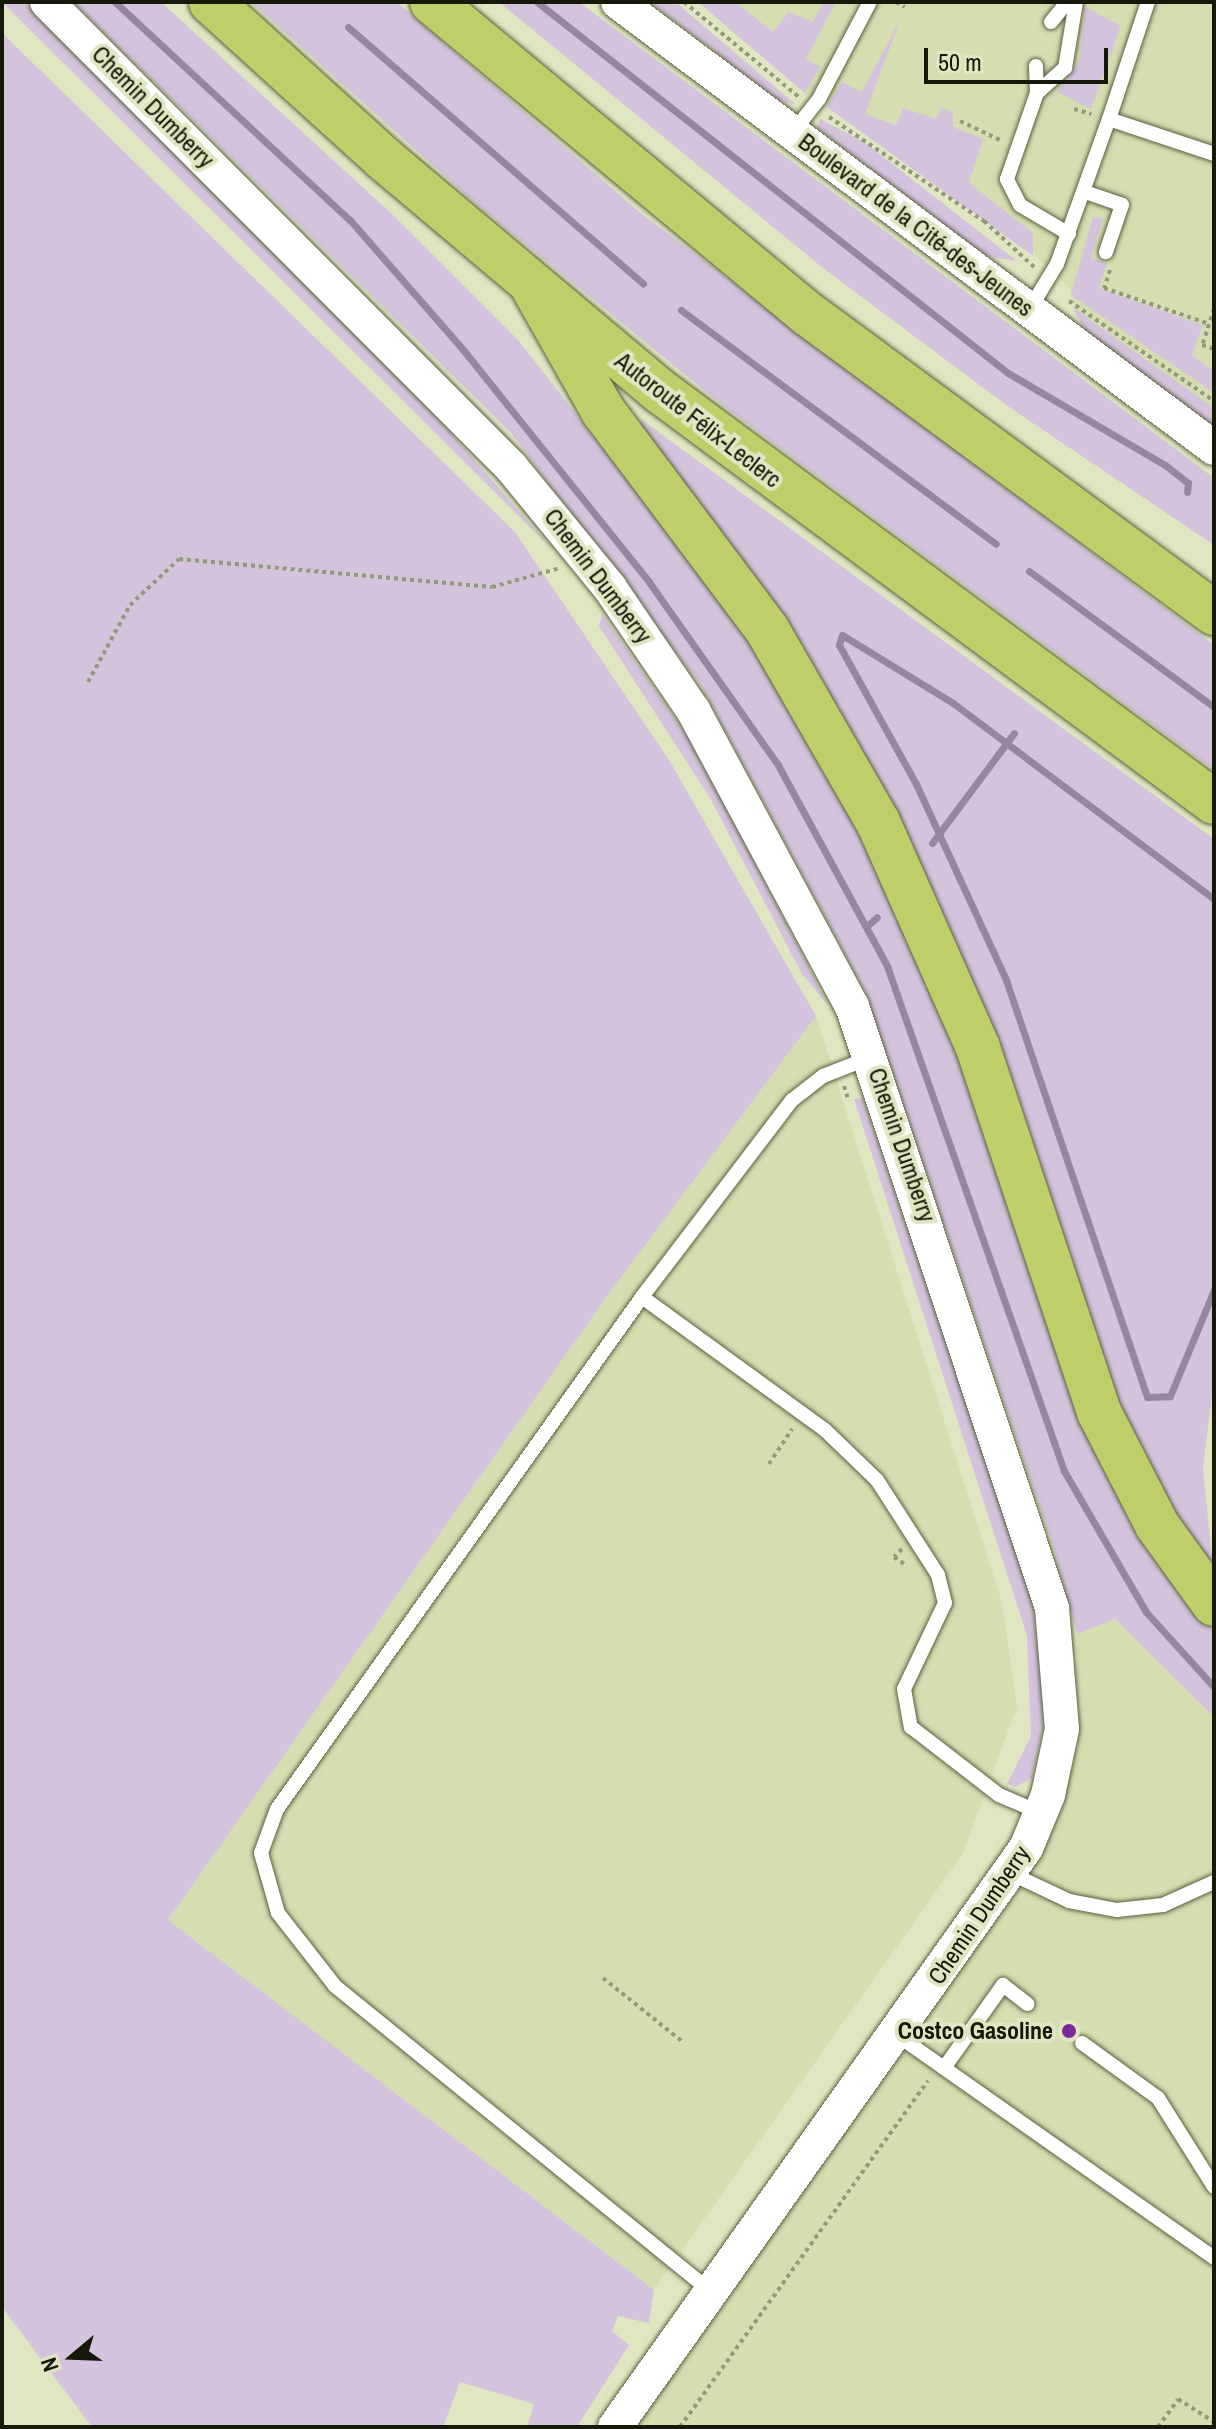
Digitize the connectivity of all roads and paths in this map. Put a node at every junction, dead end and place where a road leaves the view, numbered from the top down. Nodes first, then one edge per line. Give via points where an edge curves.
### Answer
1 (47, 2) edge
2 (211, 2) edge
3 (432, 2) edge
4 (618, 2) edge
5 (684, 2) edge
6 (870, 2) edge
7 (896, 2) edge
8 (1067, 2) edge
9 (1076, 2) edge
10 (1148, 2) edge
11 (905, 7) dead end
12 (1051, 22) dead end
13 (1036, 66) dead end
14 (1037, 93) junction
15 (822, 115) dead end
16 (798, 117) junction
17 (1109, 119) junction
18 (960, 121) dead end
19 (1004, 126) dead end
20 (1214, 154) edge
21 (1085, 192) junction
22 (1069, 234) junction
23 (1109, 258) joint
24 (1026, 259) dead end
25 (534, 289) junction
26 (1071, 303) dead end
27 (1214, 309) edge
28 (1029, 310) junction
29 (1209, 324) junction
30 (1214, 349) edge
31 (1214, 401) edge
32 (1214, 448) edge
33 (1120, 544) junction
34 (584, 555) junction
35 (1214, 591) edge
36 (1214, 613) edge
37 (88, 682) dead end
38 (1214, 802) edge
39 (872, 1057) junction
40 (642, 1297) junction
41 (784, 1440) dead end
42 (769, 1464) dead end
43 (1214, 1604) edge
44 (1042, 1814) junction
45 (1012, 1874) junction
46 (1214, 1882) edge
47 (603, 1978) dead end
48 (1027, 2004) dead end
49 (897, 2035) junction
50 (684, 2043) dead end
51 (1082, 2043) dead end
52 (944, 2068) junction
53 (926, 2084) dead end
54 (1214, 2187) edge
55 (1214, 2258) edge
56 (711, 2292) junction
57 (1214, 2422) edge
58 (615, 2427) edge
59 (680, 2427) edge
60 (1158, 2427) edge

1 - 34 street, Chemin Dumberry via 464,416
2 - 25 highway, Autoroute Félix-Leclerc
3 - 33 highway via 808,314
4 - 16 street, Boulevard de la Cité-des-Jeunes
5 - 16 path, Boulevard de la Cité-des-Jeunes
6 - 16 lane via 819,99
7 - 11 path
8 - 12 lane
9 - 14 lane via 1065,68
10 - 17 lane
13 - 14 lane
14 - 22 lane via 1008,187 1039,220
15 - 24 path, Boulevard de la Cité-des-Jeunes via 852,127
16 - 28 street, Boulevard de la Cité-des-Jeunes
17 - 20 lane
17 - 21 lane
18 - 19 path via 1000,140
21 - 22 lane
21 - 23 lane via 1122,205
22 - 28 lane
23 - 29 path via 1104,288
25 - 38 highway, Autoroute Félix-Leclerc via 770,476
25 - 43 highway via 603,411 768,631 878,822 978,1048 1099,1412 1157,1525
26 - 31 path, Boulevard de la Cité-des-Jeunes
27 - 29 path
28 - 32 street, Boulevard de la Cité-des-Jeunes
29 - 30 path via 1202,345
33 - 35 highway
33 - 36 highway
34 - 37 path via 492,587 179,559 130,605
34 - 39 street, Chemin Dumberry via 662,662 749,804
39 - 40 lane via 823,1076 792,1100
39 - 44 street, Chemin Dumberry via 1052,1608 1062,1729
40 - 44 lane via 825,1430 877,1480 938,1575 945,1603 941,1624 907,1677 903,1701 911,1727 999,1795
40 - 56 lane via 273,1816 261,1853 278,1913 335,1986
41 - 42 path
44 - 45 street, Chemin Dumberry
45 - 46 lane via 1069,1901 1117,1910 1163,1905
45 - 49 street, Chemin Dumberry
47 - 50 path
48 - 52 lane via 1003,1985
49 - 52 lane
49 - 56 street, Chemin Dumberry
51 - 54 lane via 1158,2098
52 - 55 lane
53 - 59 path
56 - 58 street, Chemin Dumberry
57 - 60 path via 1178,2399

